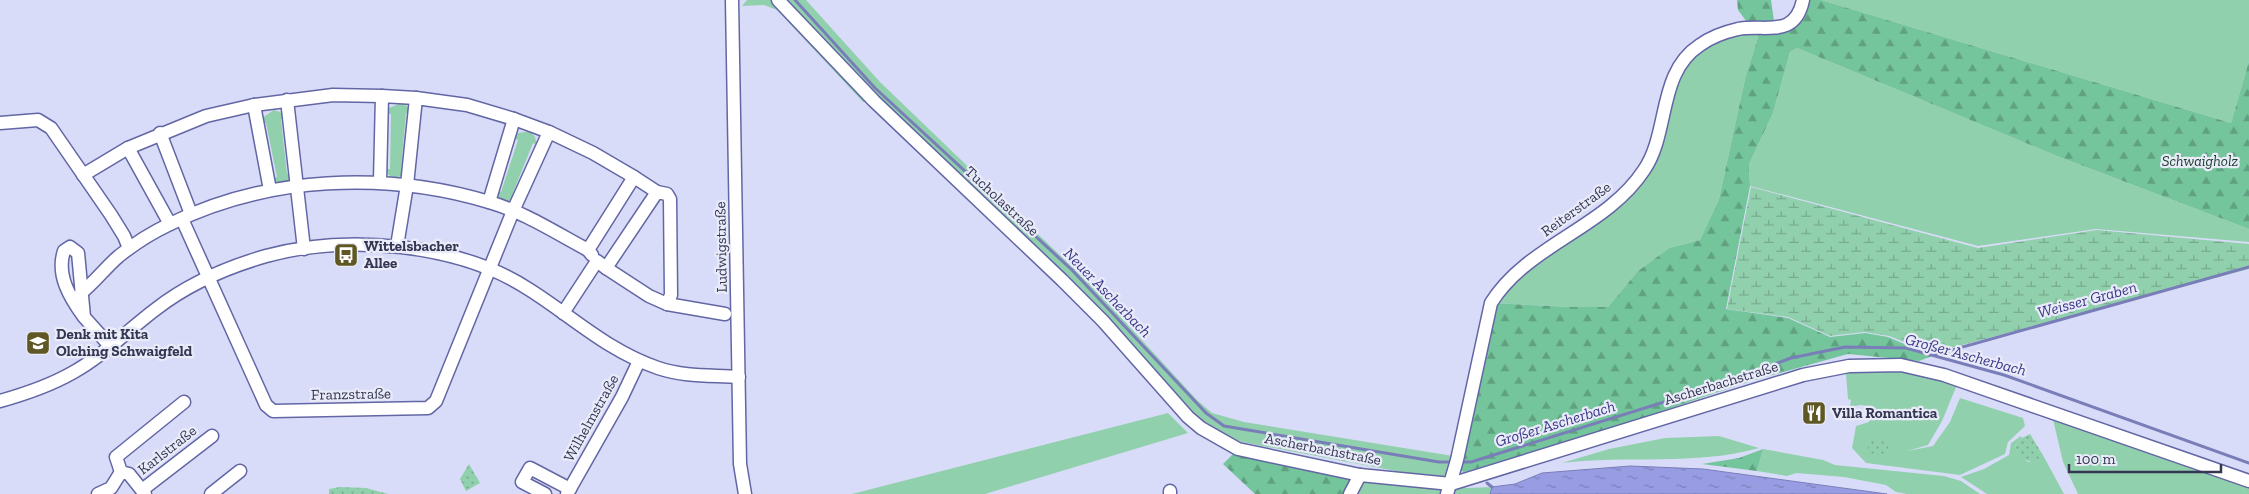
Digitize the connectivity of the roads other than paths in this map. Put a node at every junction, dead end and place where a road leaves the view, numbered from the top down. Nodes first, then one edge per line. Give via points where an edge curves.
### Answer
1 (732, 0) edge
2 (778, 0) edge
3 (1803, 0) edge
4 (382, 96) junction
5 (416, 98) junction
6 (287, 100) junction
7 (254, 105) junction
8 (514, 118) junction
9 (0, 123) edge
10 (549, 132) junction
11 (160, 133) junction
12 (128, 148) junction
13 (83, 174) junction
14 (634, 177) junction
15 (380, 181) junction
16 (407, 185) junction
17 (298, 186) junction
18 (270, 190) junction
19 (656, 192) junction
20 (489, 202) junction
21 (513, 211) junction
22 (181, 219) junction
23 (397, 246) junction
24 (129, 248) junction
25 (304, 249) junction
26 (588, 250) junction
27 (602, 265) junction
28 (490, 270) junction
29 (210, 277) junction
30 (81, 293) junction
31 (667, 304) junction
32 (563, 313) junction
33 (725, 314) dead end
34 (84, 317) junction
35 (110, 346) junction
36 (639, 361) junction
37 (739, 377) junction
38 (0, 401) edge
39 (184, 402) dead end
40 (1201, 428) joint
41 (212, 436) dead end
42 (120, 472) junction
43 (240, 472) dead end
44 (1360, 474) junction
45 (2249, 481) edge
46 (1449, 489) edge
47 (144, 492) edge
48 (568, 492) edge
49 (98, 494) edge
50 (211, 494) edge
51 (545, 494) edge
52 (745, 494) edge
53 (1350, 494) edge

1 - 37 street, Ludwigstraße
2 - 40 street, Tucholastraße via 874,102 1103,321 1178,407
3 - 46 street, Reiterstraße via 1801,10 1783,27 1740,29 1699,45 1680,64 1646,168 1631,188 1612,206 1517,270 1500,288 1491,303
4 - 5 street
4 - 6 street via 333,95
4 - 15 street
5 - 8 street via 467,105
5 - 16 street
6 - 7 street
6 - 17 street
7 - 11 street via 206,116
7 - 18 street
8 - 10 street
8 - 20 street
9 - 13 street via 38,120 58,136
10 - 14 street via 593,152
10 - 21 street, Franzstraße
11 - 12 street
11 - 22 street
12 - 13 street
12 - 22 street
13 - 24 street
14 - 19 street
14 - 26 street
15 - 16 street
15 - 17 street
16 - 20 street
16 - 23 street
17 - 18 street
17 - 25 street
18 - 22 street
19 - 27 street
19 - 31 street via 667,194 670,199 671,295
20 - 21 street
21 - 26 street
21 - 28 street, Franzstraße
22 - 24 street
22 - 29 street, Franzstraße
23 - 25 street
23 - 28 street via 432,252
24 - 30 street
25 - 29 street via 266,256
26 - 27 street
27 - 31 street
27 - 32 street
28 - 29 street, Franzstraße via 436,401 428,408 324,411 273,411 266,404
28 - 32 street via 529,288
29 - 35 street via 175,295
30 - 34 street
30 - 34 street via 78,253 70,247 62,257 64,286
31 - 33 street
32 - 36 street via 596,338
34 - 35 street
35 - 38 street via 93,360 56,381
36 - 37 street via 684,375
36 - 48 street, Wilhelmstraße via 622,398
37 - 52 street, Ludwigstraße via 740,464
39 - 42 street, Karlstraße via 116,457
40 - 44 street, Ascherbachstraße via 1238,449
41 - 47 street, Karlstraße
42 - 47 street, Karlstraße via 129,474
42 - 49 street, Karlstraße via 111,488
43 - 50 street
44 - 46 street, Ascherbachstraße
44 - 53 street
45 - 46 street, Ascherbachstraße via 1944,375 1901,365 1849,366 1803,375
48 - 51 street, Wilhelmstraße via 530,468 522,482

